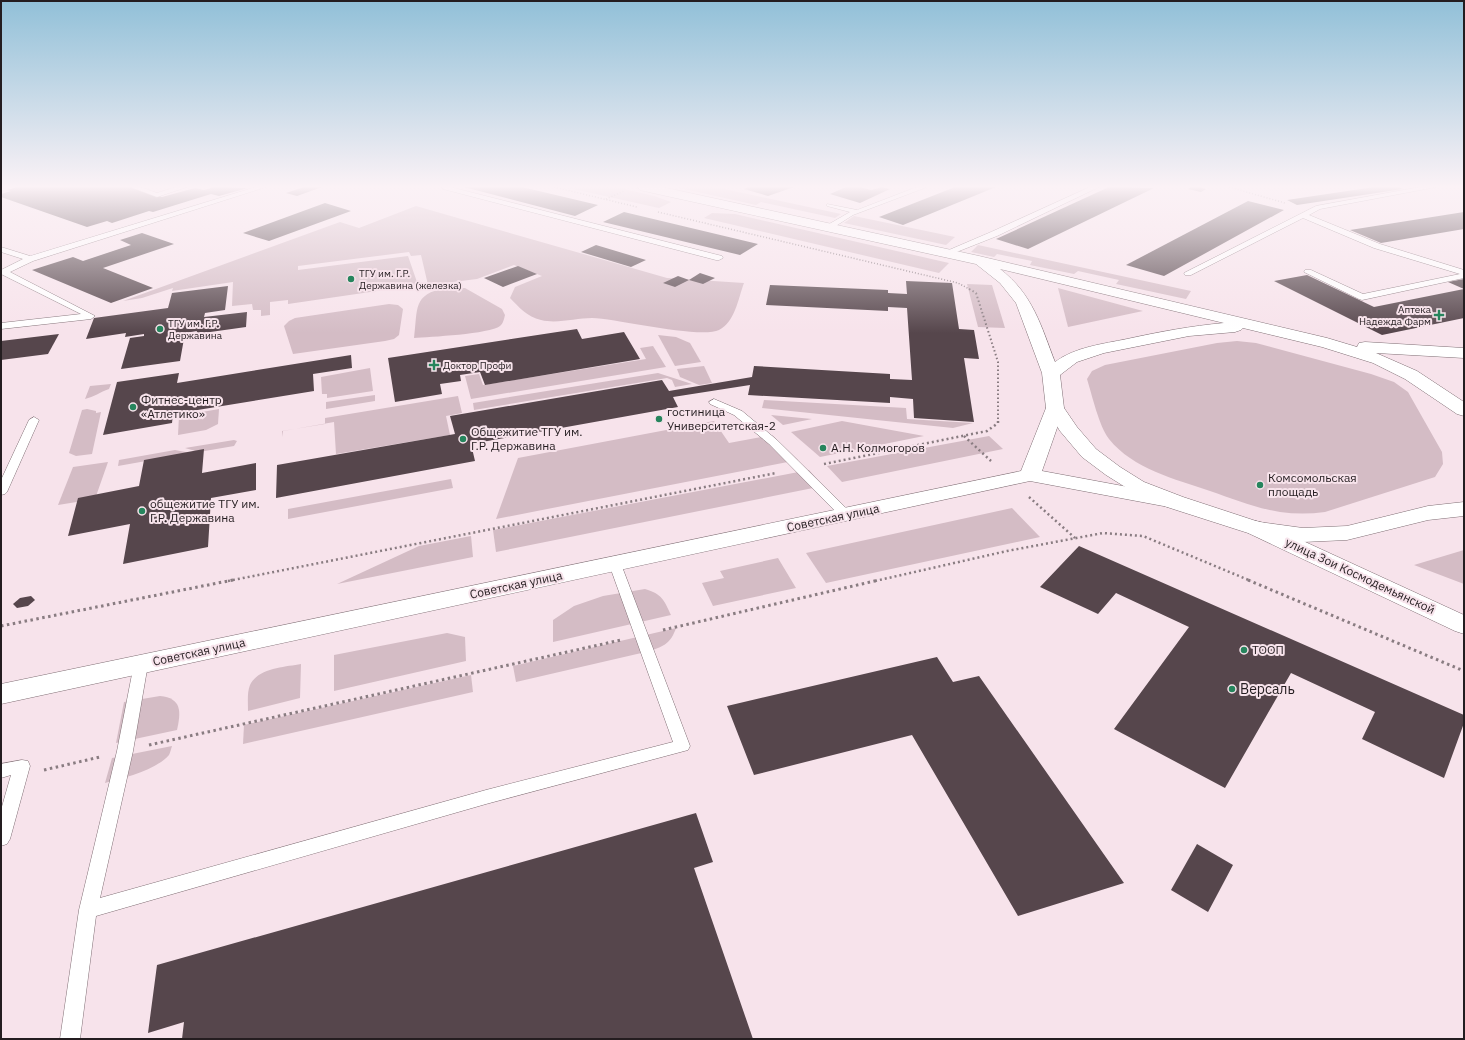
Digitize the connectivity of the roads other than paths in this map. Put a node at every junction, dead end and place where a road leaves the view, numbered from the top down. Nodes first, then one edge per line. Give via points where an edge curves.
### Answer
1 (106, 236) edge
2 (632, 236) edge
3 (867, 236) edge
4 (990, 236) edge
5 (1262, 236) edge
6 (1352, 236) edge
7 (1, 249) edge
8 (946, 253) junction
9 (719, 258) dead end
10 (30, 259) junction
11 (979, 260) junction
12 (1308, 272) dead end
13 (1188, 273) dead end
14 (1464, 274) edge
15 (1, 326) edge
16 (1278, 330) junction
17 (1327, 343) junction
18 (1464, 353) edge
19 (1051, 373) junction
20 (1464, 389) edge
21 (1464, 399) edge
22 (714, 402) dead end
23 (1055, 408) junction
24 (1464, 410) edge
25 (34, 420) dead end
26 (1030, 475) junction
27 (1, 492) edge
28 (1464, 495) edge
29 (1175, 502) junction
30 (1464, 509) edge
31 (1428, 513) junction
32 (846, 515) junction
33 (1256, 528) junction
34 (615, 564) junction
35 (1464, 625) edge
36 (141, 664) junction
37 (1, 694) edge
38 (1, 771) edge
39 (1, 839) edge
40 (88, 910) junction
41 (70, 1039) edge

1 - 10 lane
2 - 9 lane
3 - 8 main road
4 - 8 lane
5 - 13 lane
6 - 14 lane
7 - 10 lane
8 - 11 main road
10 - 15 lane via 4,272 91,316
11 - 16 main road
11 - 19 main road via 1005,280 1022,302
12 - 14 lane via 1362,297
16 - 17 main road
16 - 19 main road via 1243,327 1189,330 1071,358
17 - 18 main road
17 - 24 main road via 1379,359 1411,374
19 - 23 main road
20 - 21 main road
22 - 32 lane via 738,413 774,442
23 - 26 main road
23 - 29 main road via 1089,453 1137,486
25 - 27 lane
26 - 29 main road
26 - 32 main road, Советская улица
28 - 31 main road
29 - 33 main road
30 - 31 main road
31 - 33 main road via 1347,533 1303,535
32 - 34 main road, Советская улица
33 - 35 main road, улица Зои Космодемьянской
34 - 36 main road, Советская улица
34 - 40 lane via 682,746 486,797
36 - 37 main road, Советская улица
36 - 40 lane via 125,751
38 - 39 lane via 22,766
40 - 41 lane

